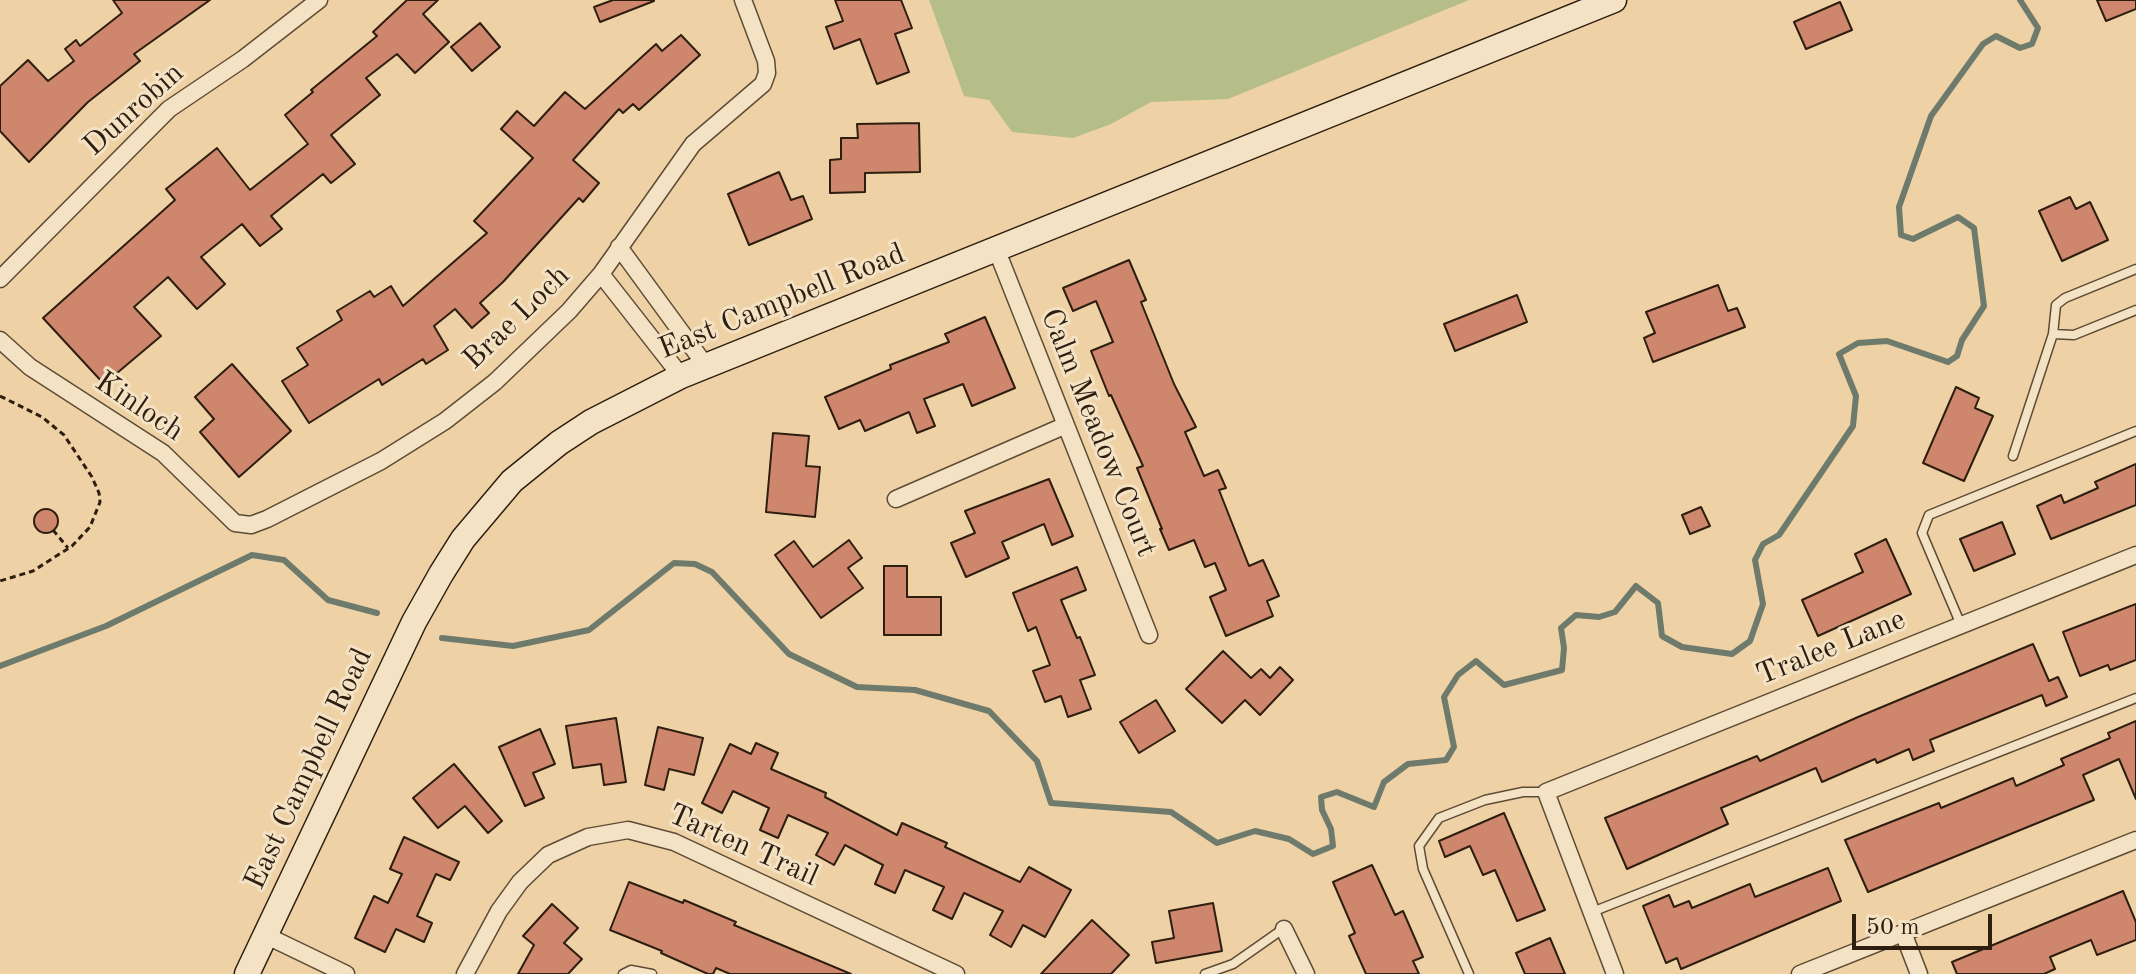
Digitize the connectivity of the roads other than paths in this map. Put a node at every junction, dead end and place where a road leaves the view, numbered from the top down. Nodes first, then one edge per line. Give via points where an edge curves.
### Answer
1 (319, 0) edge
2 (743, 0) edge
3 (1614, 0) edge
4 (619, 247) junction
5 (997, 251) junction
6 (2136, 269) edge
7 (601, 274) junction
8 (0, 279) edge
9 (2136, 310) edge
10 (2053, 334) junction
11 (0, 340) edge
12 (706, 366) junction
13 (681, 376) junction
14 (1064, 426) junction
15 (2136, 431) edge
16 (2013, 456) dead end
17 (896, 499) dead end
18 (242, 526) joint
19 (2136, 555) edge
20 (1962, 626) junction
21 (1149, 635) dead end
22 (2136, 698) edge
23 (1546, 792) junction
24 (2136, 840) edge
25 (1591, 913) junction
26 (1284, 929) joint
27 (265, 935) junction
28 (1904, 935) junction
29 (247, 974) edge
30 (346, 974) edge
31 (465, 974) edge
32 (623, 974) edge
33 (652, 974) edge
34 (956, 974) edge
35 (1205, 974) edge
36 (1306, 974) edge
37 (1469, 974) edge
38 (1615, 974) edge
39 (1800, 974) edge
40 (1919, 974) edge

1 - 8 street, Dunrobin via 169,109
2 - 4 street, Brae Loch via 767,73 757,91 693,144
3 - 5 main road, East Campbell Road
4 - 7 street, Brae Loch
4 - 12 street
5 - 12 main road, East Campbell Road
5 - 14 street, Calm Meadow Court
6 - 10 lane via 2056,305
7 - 13 street
7 - 18 street, Brae Loch via 539,342 445,421 367,468 267,519
9 - 10 lane via 2074,335
10 - 16 lane
11 - 18 street, Kinloch via 30,367 163,453
12 - 13 main road, East Campbell Road
13 - 27 main road, East Campbell Road via 591,422 536,459 463,539 414,622
14 - 17 street
14 - 21 street, Calm Meadow Court
15 - 20 lane via 1929,515 1922,533
19 - 20 street, Tralee Lane
20 - 23 street, Tralee Lane
22 - 25 lane
23 - 25 street
23 - 37 lane via 1485,800 1439,818 1419,846 1423,869
24 - 28 street
25 - 38 street
26 - 35 lane via 1233,964
26 - 36 street
27 - 29 main road, East Campbell Road
27 - 30 street
28 - 39 street
28 - 40 street
31 - 34 street, Tarten Trail via 499,911 548,855 588,837 628,830 674,842
32 - 33 lane

